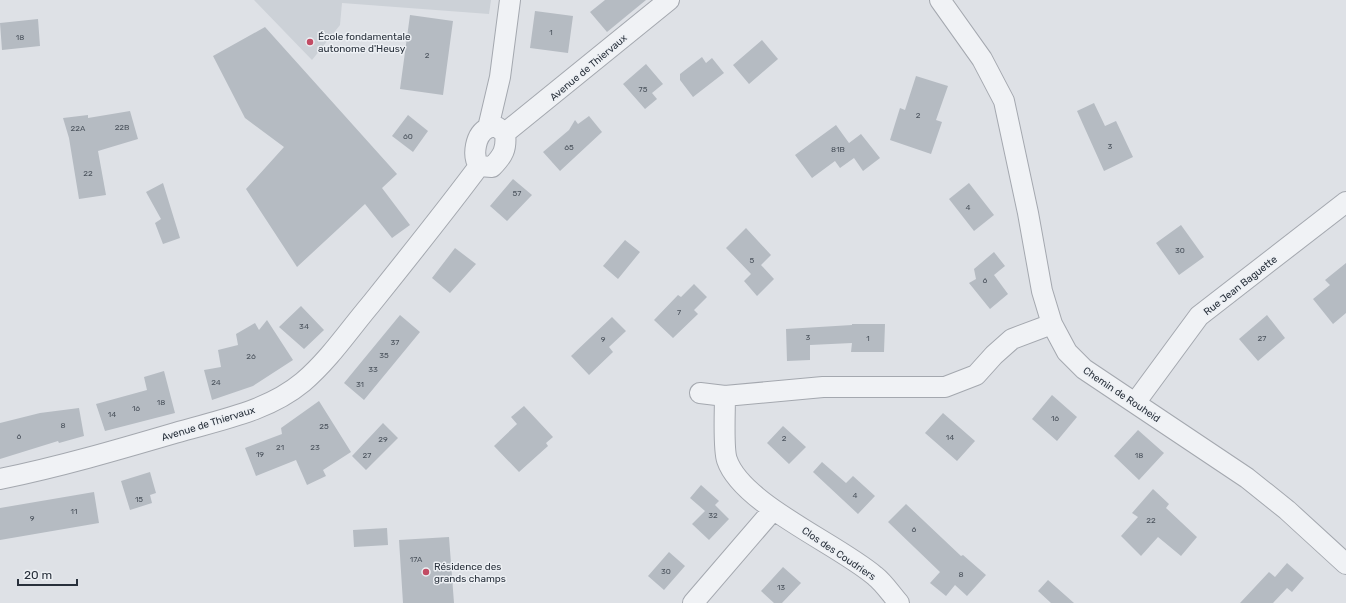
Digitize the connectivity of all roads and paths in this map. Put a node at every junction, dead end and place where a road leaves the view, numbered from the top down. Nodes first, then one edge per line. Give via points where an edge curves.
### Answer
1 (510, 0) edge
2 (669, 0) edge
3 (940, 0) edge
4 (497, 131) junction
5 (479, 166) junction
6 (1346, 202) edge
7 (1052, 324) junction
8 (700, 392) dead end
9 (725, 396) junction
10 (1135, 403) junction
11 (0, 479) edge
12 (773, 510) junction
13 (1346, 564) edge
14 (693, 603) edge
15 (899, 603) edge

1 - 4 street via 500,77
2 - 4 street, Avenue de Thiervaux
3 - 7 street, Chemin de Rouheid via 982,59 1004,101 1042,291
4 - 5 street, Avenue de Thiervaux via 481,134 476,144 475,160
4 - 5 street via 507,146 502,158 492,167
5 - 11 street, Avenue de Thiervaux via 328,358 303,382 276,400 246,413 209,424
6 - 10 street, Rue Jean Baguette via 1199,316
7 - 9 street via 1012,339 976,375 945,387 823,387
7 - 10 street, Chemin de Rouheid via 1067,352 1084,369
8 - 9 street
9 - 12 street, Clos des Coudriers via 727,459 736,478
10 - 13 street, Chemin de Rouheid via 1247,478 1287,510
12 - 14 street
12 - 15 street, Clos des Coudriers via 875,576

